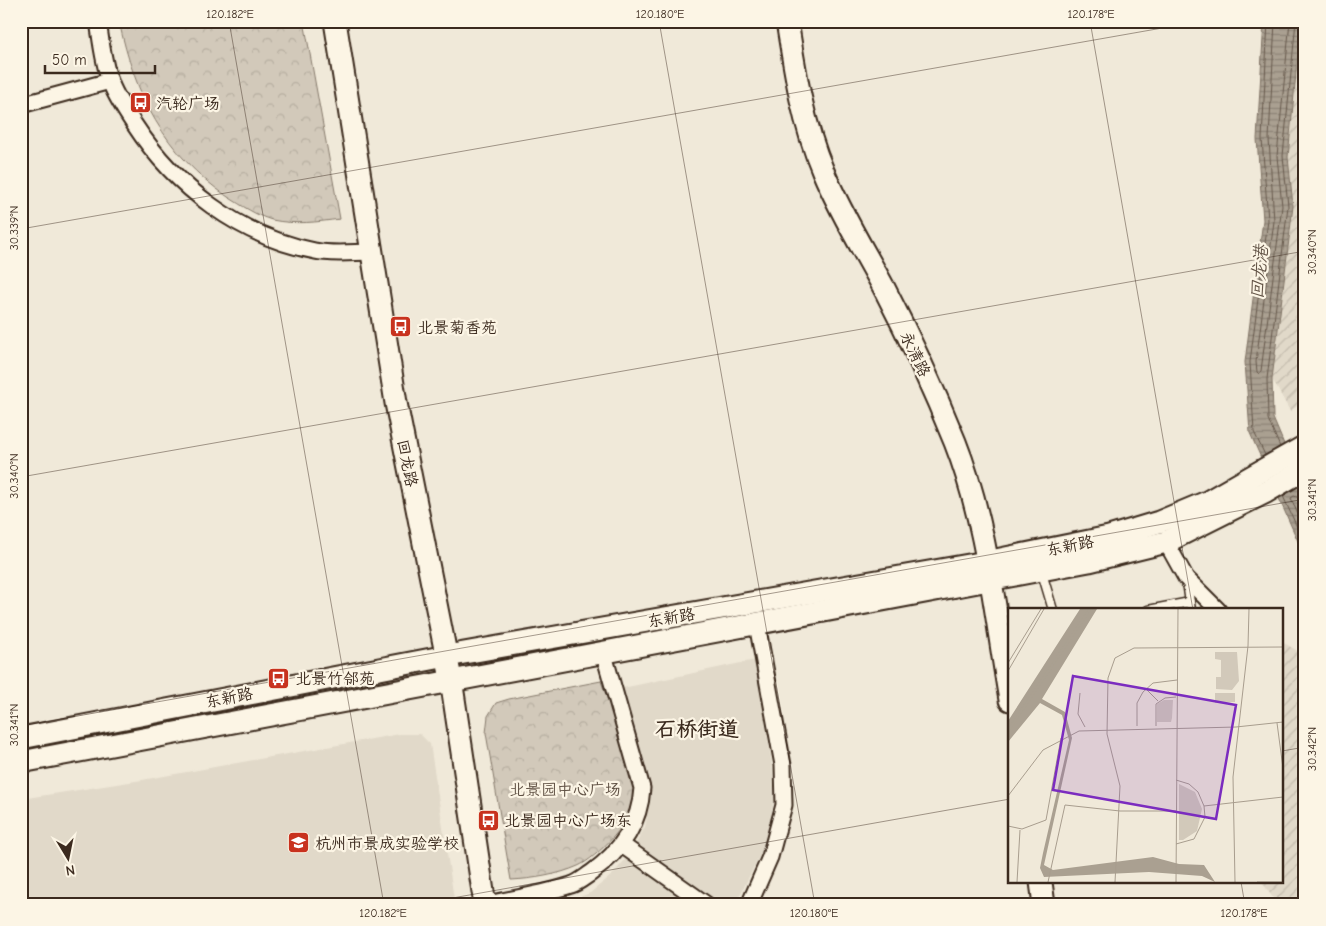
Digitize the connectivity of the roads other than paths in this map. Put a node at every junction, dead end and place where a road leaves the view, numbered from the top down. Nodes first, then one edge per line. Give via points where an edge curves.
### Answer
1 (98, 21) edge
2 (335, 21) edge
3 (787, 21) edge
4 (110, 80) junction
5 (21, 105) edge
6 (372, 252) junction
7 (1302, 456) edge
8 (1262, 483) junction
9 (1166, 542) junction
10 (1041, 571) junction
11 (988, 572) junction
12 (1186, 578) junction
13 (1190, 606) edge
14 (1052, 608) edge
15 (1169, 608) edge
16 (1216, 608) edge
17 (757, 624) junction
18 (603, 651) junction
19 (447, 656) junction
20 (452, 679) junction
21 (1008, 688) edge
22 (21, 738) edge
23 (21, 762) edge
24 (622, 845) junction
25 (1040, 884) edge
26 (485, 905) edge
27 (707, 905) edge
28 (749, 905) edge
29 (1044, 905) edge

1 - 4 street
2 - 6 main road, 回龙路
3 - 11 main road, 永清路 via 806,120 822,170 892,304 952,436 979,519
4 - 5 street
4 - 6 street via 150,149 185,186 227,216 266,238 316,252
6 - 19 main road, 回龙路 via 396,402
7 - 8 main road, 东新路
8 - 9 main road, 东新路
8 - 11 main road, 东新路 via 1159,522
9 - 10 main road, 东新路
9 - 12 street
10 - 11 main road, 东新路
10 - 14 lane
11 - 17 main road, 东新路
11 - 19 main road, 东新路
11 - 21 main road, 永清路
12 - 13 lane
12 - 16 street
13 - 15 lane
17 - 18 main road, 东新路
17 - 28 street via 783,765 784,805 770,856
18 - 20 main road, 东新路
18 - 24 street via 642,788 641,806
19 - 20 main road, 回龙路
19 - 22 main road, 东新路
20 - 23 main road, 东新路
20 - 26 main road, 回龙路
24 - 26 street via 605,863 573,885
24 - 27 street
25 - 29 main road

